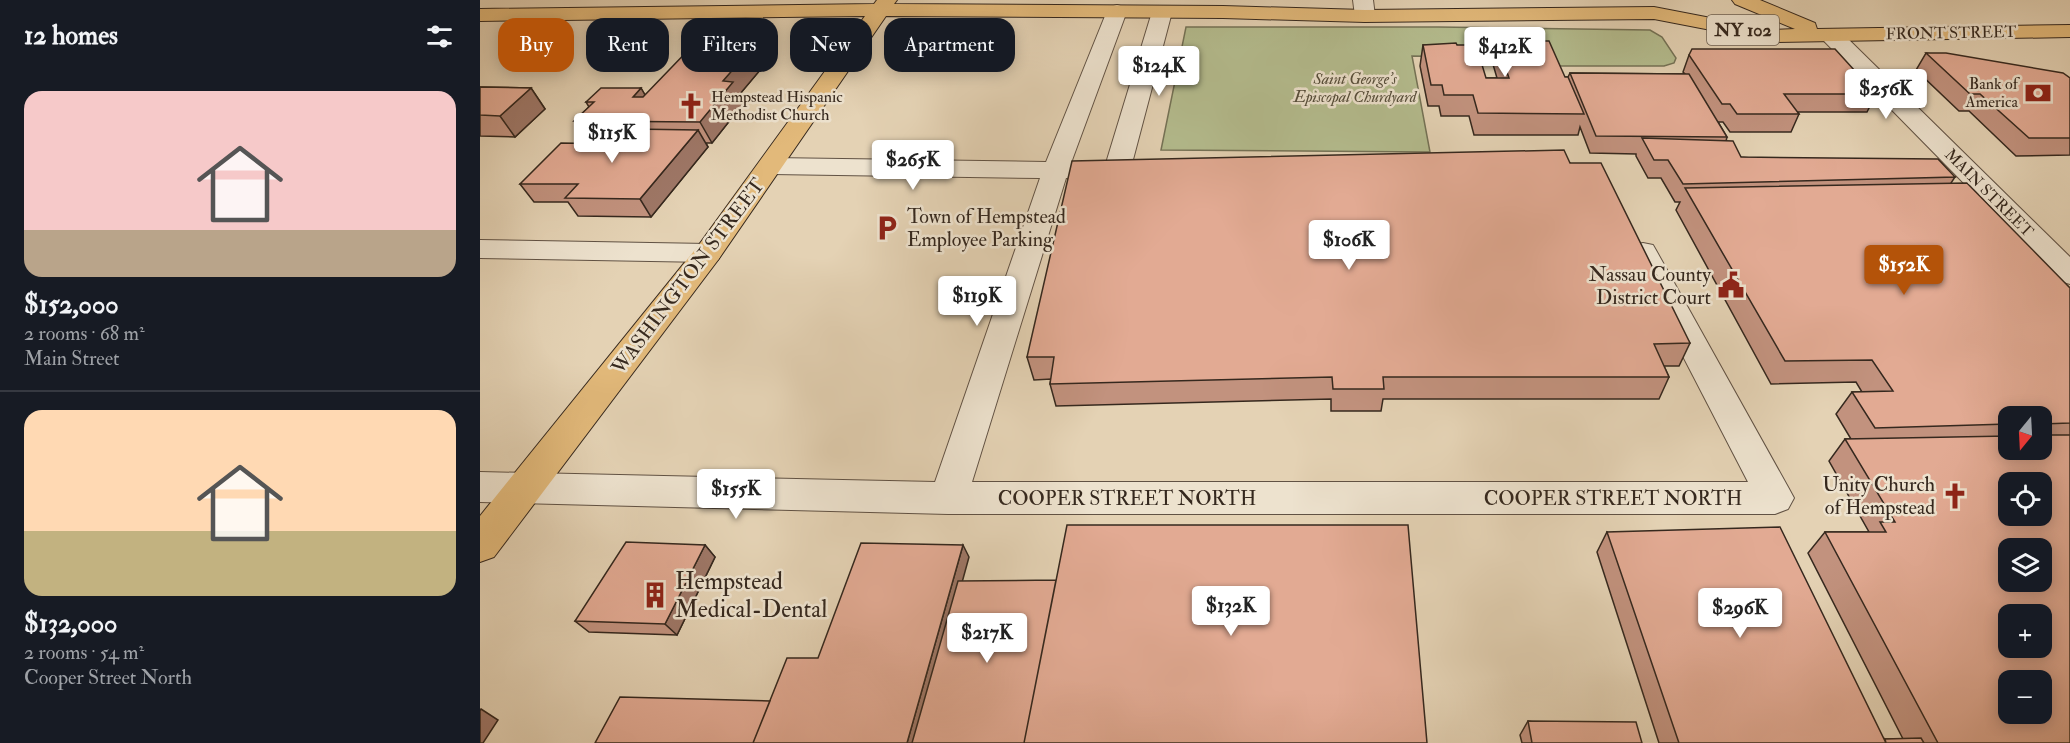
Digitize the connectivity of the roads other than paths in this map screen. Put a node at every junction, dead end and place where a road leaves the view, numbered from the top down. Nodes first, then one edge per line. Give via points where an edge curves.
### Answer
1 (1742, 0) edge
2 (1784, 0) edge
3 (1638, 1) edge
4 (884, 5) edge
5 (1363, 7) edge
6 (1117, 11) junction
7 (1162, 12) junction
8 (480, 15) edge
9 (2070, 31) edge
10 (1832, 36) junction
11 (772, 166) junction
12 (1146, 170) edge
13 (1055, 171) junction
14 (1117, 171) junction
15 (1630, 228) edge
16 (480, 249) edge
17 (708, 253) junction
18 (2070, 274) edge
19 (480, 487) edge
20 (525, 488) junction
21 (948, 498) junction
22 (480, 545) edge

1 - 10 main road
2 - 10 main road via 1812,15
3 - 5 main road, FRONT STREET / NY 102
3 - 10 main road, FRONT STREET / NY 102
4 - 6 main road, FRONT STREET / NY 102
4 - 8 main road, FRONT STREET / NY 102
4 - 11 main road, WASHINGTON STREET
5 - 7 main road, FRONT STREET / NY 102
5 - 10 main road, FRONT STREET / NY 102 via 1654,13 1773,36
6 - 7 main road, FRONT STREET / NY 102
6 - 13 street
7 - 14 street
9 - 10 main road, FRONT STREET / NY 102
10 - 18 street, MAIN STREET
11 - 13 street
11 - 17 main road, WASHINGTON STREET
12 - 14 street
13 - 14 street
13 - 21 street
15 - 21 street, COOPER STREET NORTH via 1775,498
16 - 17 street
17 - 20 main road, WASHINGTON STREET
19 - 20 street, COOPER STREET NORTH
20 - 21 street, COOPER STREET NORTH
20 - 22 main road, WASHINGTON STREET

